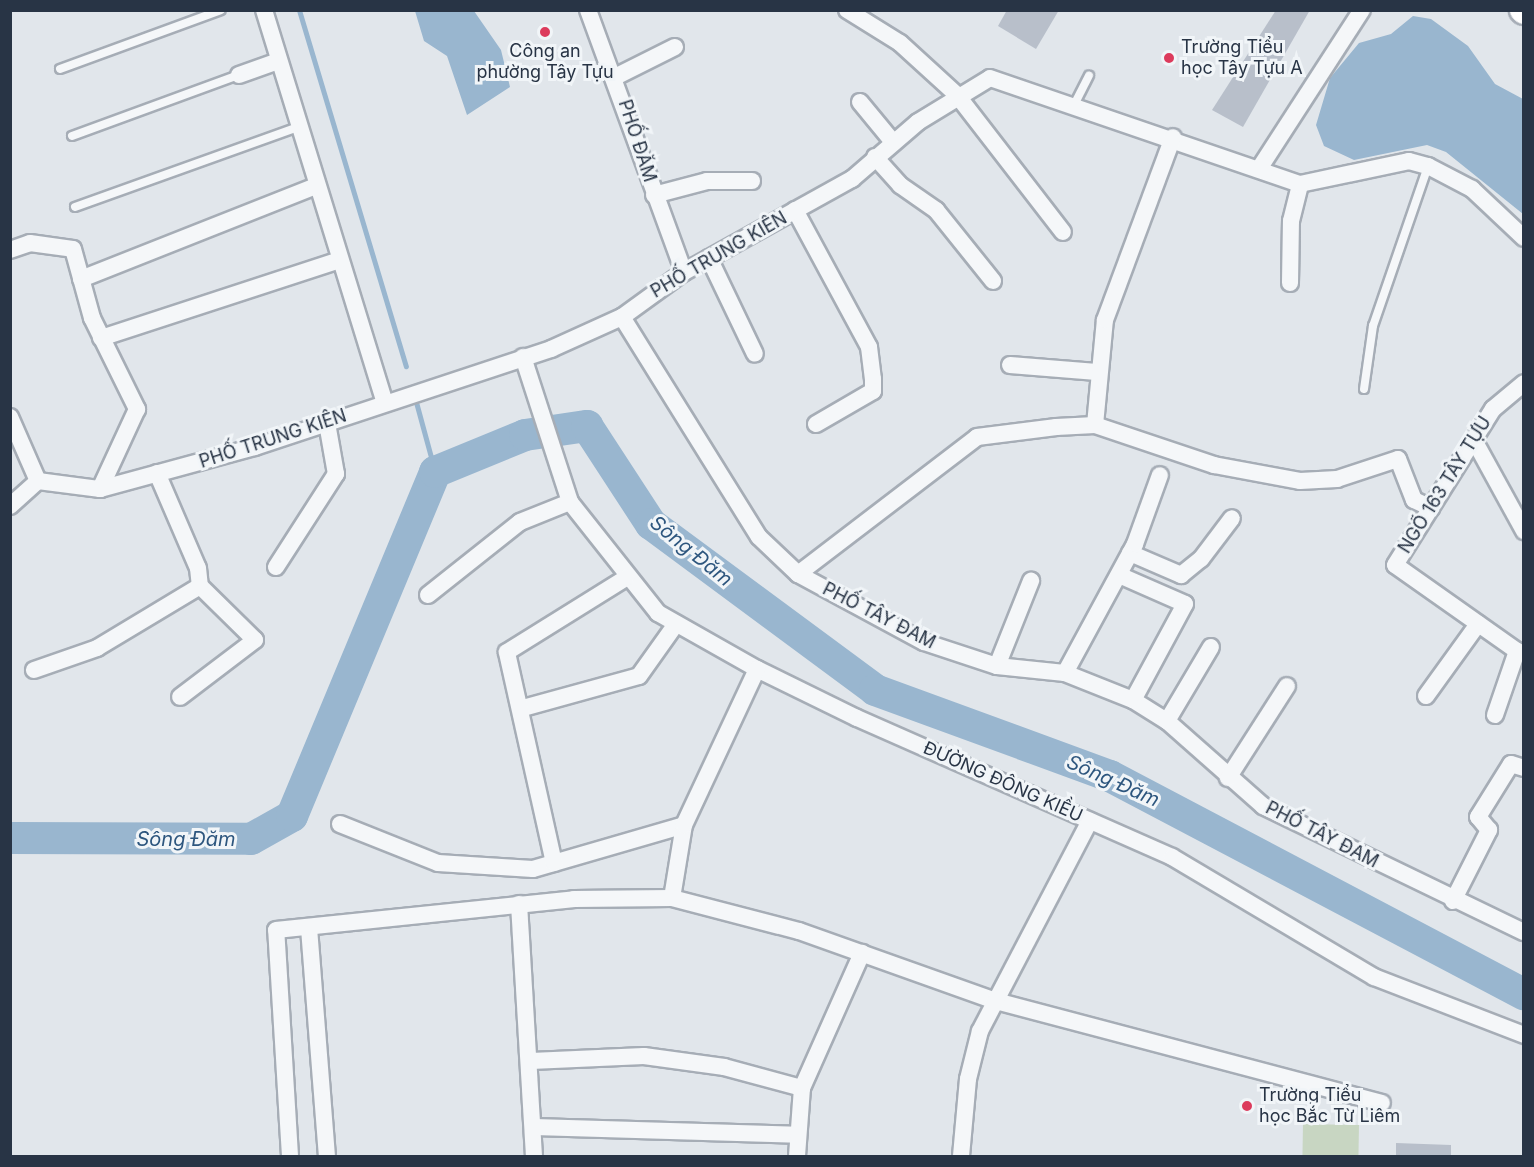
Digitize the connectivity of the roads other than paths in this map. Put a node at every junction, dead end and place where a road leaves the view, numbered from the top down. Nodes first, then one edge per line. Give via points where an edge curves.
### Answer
1 (221, 10) edge
2 (264, 10) edge
3 (847, 10) edge
4 (1362, 10) edge
5 (590, 11) edge
6 (675, 47) dead end
7 (278, 61) junction
8 (60, 69) dead end
9 (239, 75) joint
10 (1089, 76) dead end
11 (615, 77) junction
12 (957, 95) junction
13 (860, 102) dead end
14 (1074, 105) junction
15 (298, 127) junction
16 (72, 136) dead end
17 (1173, 137) junction
18 (893, 142) junction
19 (875, 157) junction
20 (1428, 166) junction
21 (1259, 169) junction
22 (752, 181) dead end
23 (1300, 184) junction
24 (316, 186) junction
25 (654, 195) junction
26 (75, 207) dead end
27 (795, 210) junction
28 (1064, 232) dead end
29 (1524, 238) edge
30 (10, 250) edge
31 (709, 258) junction
32 (339, 260) junction
33 (684, 272) junction
34 (81, 279) junction
35 (993, 281) dead end
36 (1290, 283) dead end
37 (622, 317) junction
38 (102, 338) junction
39 (755, 354) dead end
40 (524, 357) junction
41 (1010, 365) dead end
42 (1097, 372) junction
43 (1524, 383) edge
44 (1364, 389) dead end
45 (387, 400) junction
46 (10, 417) edge
47 (327, 423) junction
48 (816, 424) dead end
49 (1095, 424) junction
50 (1474, 440) junction
51 (158, 474) junction
52 (1160, 475) dead end
53 (38, 481) junction
54 (100, 489) junction
55 (570, 502) junction
56 (10, 506) edge
57 (1431, 508) junction
58 (1232, 518) dead end
59 (1524, 531) edge
60 (1130, 553) junction
61 (276, 567) dead end
62 (798, 574) junction
63 (1119, 575) junction
64 (626, 578) junction
65 (1031, 581) dead end
66 (200, 586) junction
67 (428, 595) dead end
68 (676, 624) junction
69 (1478, 624) junction
70 (1211, 647) dead end
71 (997, 666) junction
72 (757, 669) junction
73 (34, 670) dead end
74 (1065, 674) junction
75 (1287, 686) dead end
76 (1426, 696) dead end
77 (180, 697) dead end
78 (1133, 700) junction
79 (523, 708) junction
80 (1495, 715) dead end
81 (1167, 721) junction
82 (1524, 768) edge
83 (1228, 778) junction
84 (1090, 821) junction
85 (340, 824) dead end
86 (684, 825) junction
87 (554, 863) junction
88 (672, 898) junction
89 (1453, 901) junction
90 (519, 904) junction
91 (309, 928) junction
92 (1524, 932) edge
93 (862, 953) junction
94 (996, 1001) junction
95 (1524, 1035) edge
96 (531, 1061) junction
97 (802, 1088) junction
98 (1382, 1103) dead end
99 (534, 1127) junction
100 (797, 1136) junction
101 (290, 1156) edge
102 (327, 1156) edge
103 (534, 1156) edge
104 (797, 1156) edge
105 (961, 1156) edge

1 - 8 lane
2 - 7 street
3 - 12 street via 900,43
4 - 21 street
5 - 11 street, PHỐ ĐĂM
6 - 11 street
7 - 9 street
7 - 15 street
9 - 16 lane
10 - 14 lane
11 - 25 street, PHỐ ĐĂM
12 - 14 street, PHỐ TRUNG KIÊN via 990,78
12 - 18 street, PHỐ TRUNG KIÊN
12 - 28 street
13 - 18 street
14 - 17 street, PHỐ TRUNG KIÊN
15 - 24 street
15 - 26 lane
17 - 21 street, PHỐ TRUNG KIÊN
17 - 42 street via 1105,320
18 - 19 street, PHỐ TRUNG KIÊN
19 - 27 street, PHỐ TRUNG KIÊN via 852,178
19 - 35 street via 900,185 936,210
20 - 23 street via 1408,161
20 - 29 street via 1472,189
20 - 44 lane via 1373,326
21 - 23 street, PHỐ TRUNG KIÊN
22 - 25 street via 707,181
23 - 36 street via 1291,221
24 - 32 street
24 - 34 street
25 - 33 street, PHỐ ĐĂM
27 - 31 street, PHỐ TRUNG KIÊN
27 - 48 street via 869,346 873,379 873,391
30 - 34 street via 30,243 73,249
31 - 33 street, PHỐ TRUNG KIÊN
31 - 39 street
32 - 38 street
32 - 45 street
33 - 37 street, PHỐ TRUNG KIÊN
34 - 38 street
37 - 40 street, PHỐ TRUNG KIÊN
37 - 62 street, PHỐ TÂY ĐAM via 759,537
38 - 54 street via 137,409
40 - 45 street, PHỐ TRUNG KIÊN
40 - 55 street, ĐƯỜNG ĐÔNG KIỀU
41 - 42 street
42 - 49 street
43 - 50 street, NGÕ 163 TÂY TỰU via 1492,409
45 - 47 street, PHỐ TRUNG KIÊN
46 - 53 street
47 - 51 street, PHỐ TRUNG KIÊN
47 - 61 street via 336,474
49 - 57 street via 1214,465 1300,481 1337,479 1398,459 1414,500
49 - 62 street via 977,437
50 - 57 street, NGÕ 163 TÂY TỰU
50 - 59 street
51 - 54 street, PHỐ TRUNG KIÊN
51 - 66 street via 198,568
52 - 60 street
53 - 54 street, PHỐ TRUNG KIÊN
53 - 56 street
55 - 64 street, ĐƯỜNG ĐÔNG KIỀU
55 - 67 street via 520,522
57 - 69 street, NGÕ 163 TÂY TỰU via 1395,565
58 - 60 street via 1201,560 1181,574
60 - 63 street
62 - 71 street, PHỐ TÂY ĐAM via 924,642
63 - 74 street
63 - 78 street via 1185,604
64 - 68 street, ĐƯỜNG ĐÔNG KIỀU via 658,613
64 - 79 street via 507,652
65 - 71 street
66 - 73 street via 98,648
66 - 77 street via 255,640
68 - 72 street, ĐƯỜNG ĐÔNG KIỀU
68 - 79 street via 639,676
69 - 76 street
69 - 80 street via 1517,651
70 - 81 street
71 - 74 street, PHỐ TÂY ĐAM
72 - 84 street, ĐƯỜNG ĐÔNG KIỀU
72 - 86 street
74 - 78 street, PHỐ TÂY ĐAM
75 - 83 street
78 - 81 street, PHỐ TÂY ĐAM
79 - 87 street
81 - 83 street, PHỐ TÂY ĐAM
82 - 89 street via 1511,764 1478,818 1489,830
83 - 89 street, PHỐ TÂY ĐAM via 1263,806
84 - 94 street
84 - 95 street, ĐƯỜNG ĐÔNG KIỀU via 1172,857 1374,977
85 - 87 street via 438,863 533,869
86 - 87 street
86 - 88 street
88 - 90 street
88 - 93 street
89 - 92 street, PHỐ TÂY ĐAM
90 - 91 street
90 - 96 street
91 - 101 street via 276,930
91 - 102 street
93 - 94 street
93 - 97 street
94 - 98 street
94 - 105 street via 980,1031 968,1079
96 - 97 street via 644,1056 724,1067
96 - 99 street
97 - 100 street
99 - 100 street
99 - 103 street
100 - 104 street

